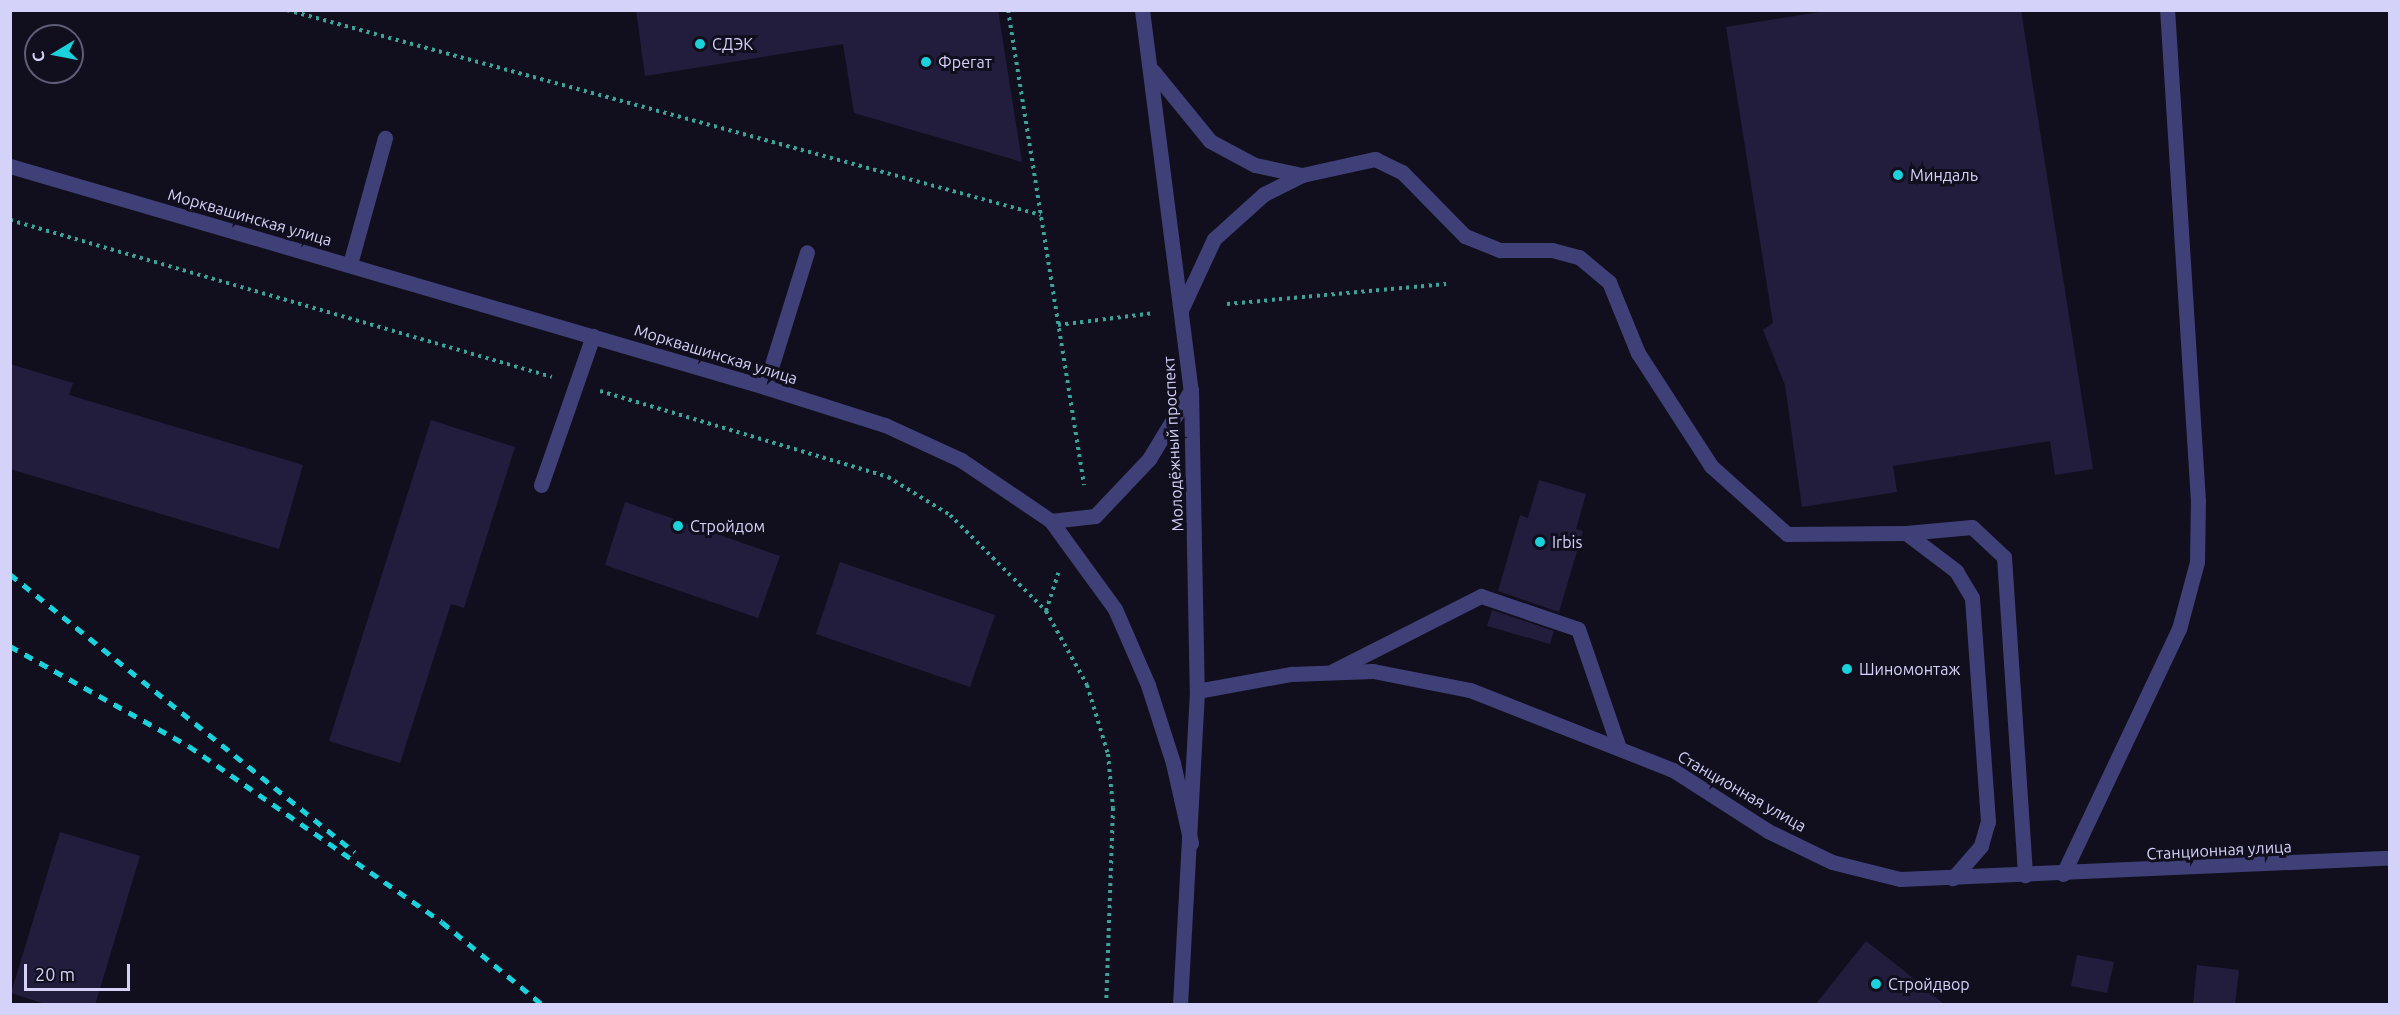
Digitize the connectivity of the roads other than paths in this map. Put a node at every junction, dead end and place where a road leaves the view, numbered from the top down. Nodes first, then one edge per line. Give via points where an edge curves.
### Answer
1 (1142, 10) edge
2 (2167, 10) edge
3 (1153, 71) junction
4 (385, 138) dead end
5 (10, 166) edge
6 (1302, 175) junction
7 (807, 252) dead end
8 (350, 264) junction
9 (1181, 310) junction
10 (593, 336) junction
11 (765, 387) junction
12 (1191, 390) junction
13 (541, 485) dead end
14 (1051, 521) junction
15 (1906, 533) junction
16 (1333, 671) junction
17 (1197, 691) junction
18 (1618, 746) junction
19 (1191, 843) junction
20 (2390, 858) edge
21 (2063, 874) junction
22 (2025, 875) junction
23 (1953, 878) junction
24 (1180, 1005) edge

1 - 3 street, Молодёжный проспект
2 - 21 street via 2198,501 2197,562 2179,629
3 - 6 street via 1210,141 1255,165
3 - 9 street, Молодёжный проспект
4 - 8 street
5 - 8 street, Морквашинская улица
6 - 9 street via 1264,194 1214,239
6 - 15 street via 1375,159 1402,172 1465,236 1500,250 1552,250 1579,258 1610,282 1638,353 1711,466 1787,534
7 - 11 street
8 - 10 street, Морквашинская улица
9 - 12 street, Молодёжный проспект
10 - 11 street, Морквашинская улица
10 - 13 street
11 - 14 street, Морквашинская улица via 885,425 961,460
12 - 14 street via 1149,459 1102,510 1071,522
12 - 17 street, Молодёжный проспект
14 - 19 street, Морквашинская улица via 1103,591 1134,646 1173,763
15 - 22 street via 1972,527 2004,557
15 - 23 street via 1956,571 1972,598 1988,821 1981,846
16 - 17 street, Станционная улица via 1244,680
16 - 18 street, Станционная улица via 1373,671 1470,690
16 - 18 street via 1481,596 1578,629
17 - 19 street, Молодёжный проспект
18 - 23 street, Станционная улица via 1673,770 1768,831 1832,862 1900,879
19 - 24 street
20 - 21 street, Станционная улица
21 - 22 street, Станционная улица
22 - 23 street, Станционная улица

